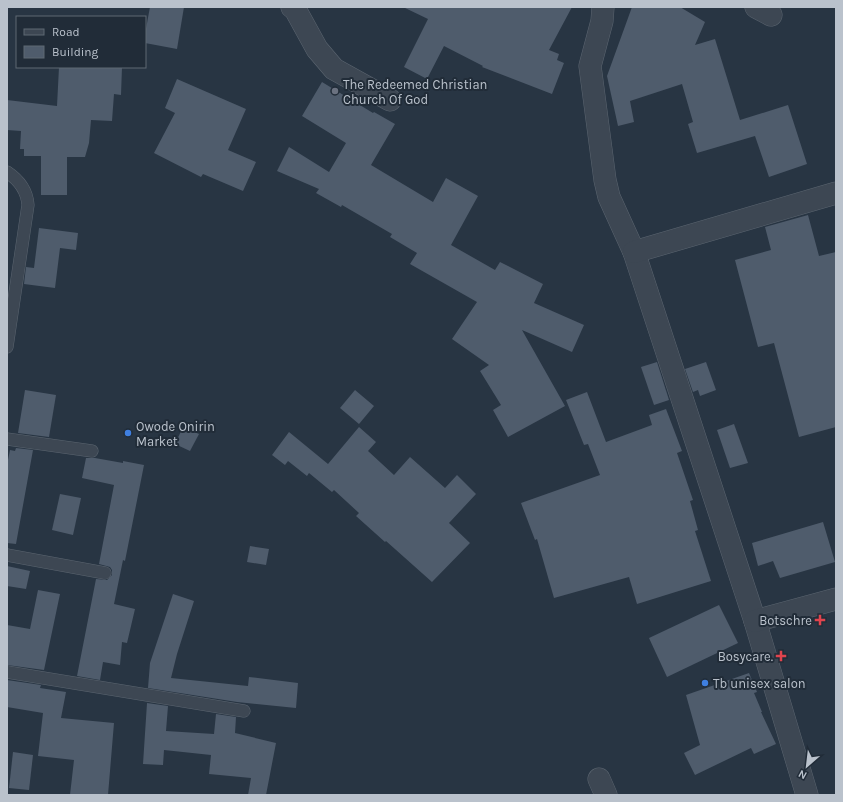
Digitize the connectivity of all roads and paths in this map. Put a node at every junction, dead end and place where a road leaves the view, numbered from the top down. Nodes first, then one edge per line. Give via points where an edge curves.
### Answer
1 (292, 7) edge
2 (603, 7) edge
3 (390, 100) dead end
4 (7, 172) edge
5 (836, 193) edge
6 (634, 252) junction
7 (7, 347) edge
8 (7, 439) edge
9 (92, 451) dead end
10 (7, 555) edge
11 (104, 573) dead end
12 (836, 600) edge
13 (755, 621) junction
14 (7, 672) edge
15 (244, 711) dead end
16 (807, 795) edge

1 - 3 street via 318,49 334,69
2 - 6 street via 602,21 590,66 609,197
4 - 7 lane via 22,184 28,205
5 - 6 street
6 - 13 street
8 - 9 lane
10 - 11 lane
12 - 13 street
13 - 16 street
14 - 15 lane

